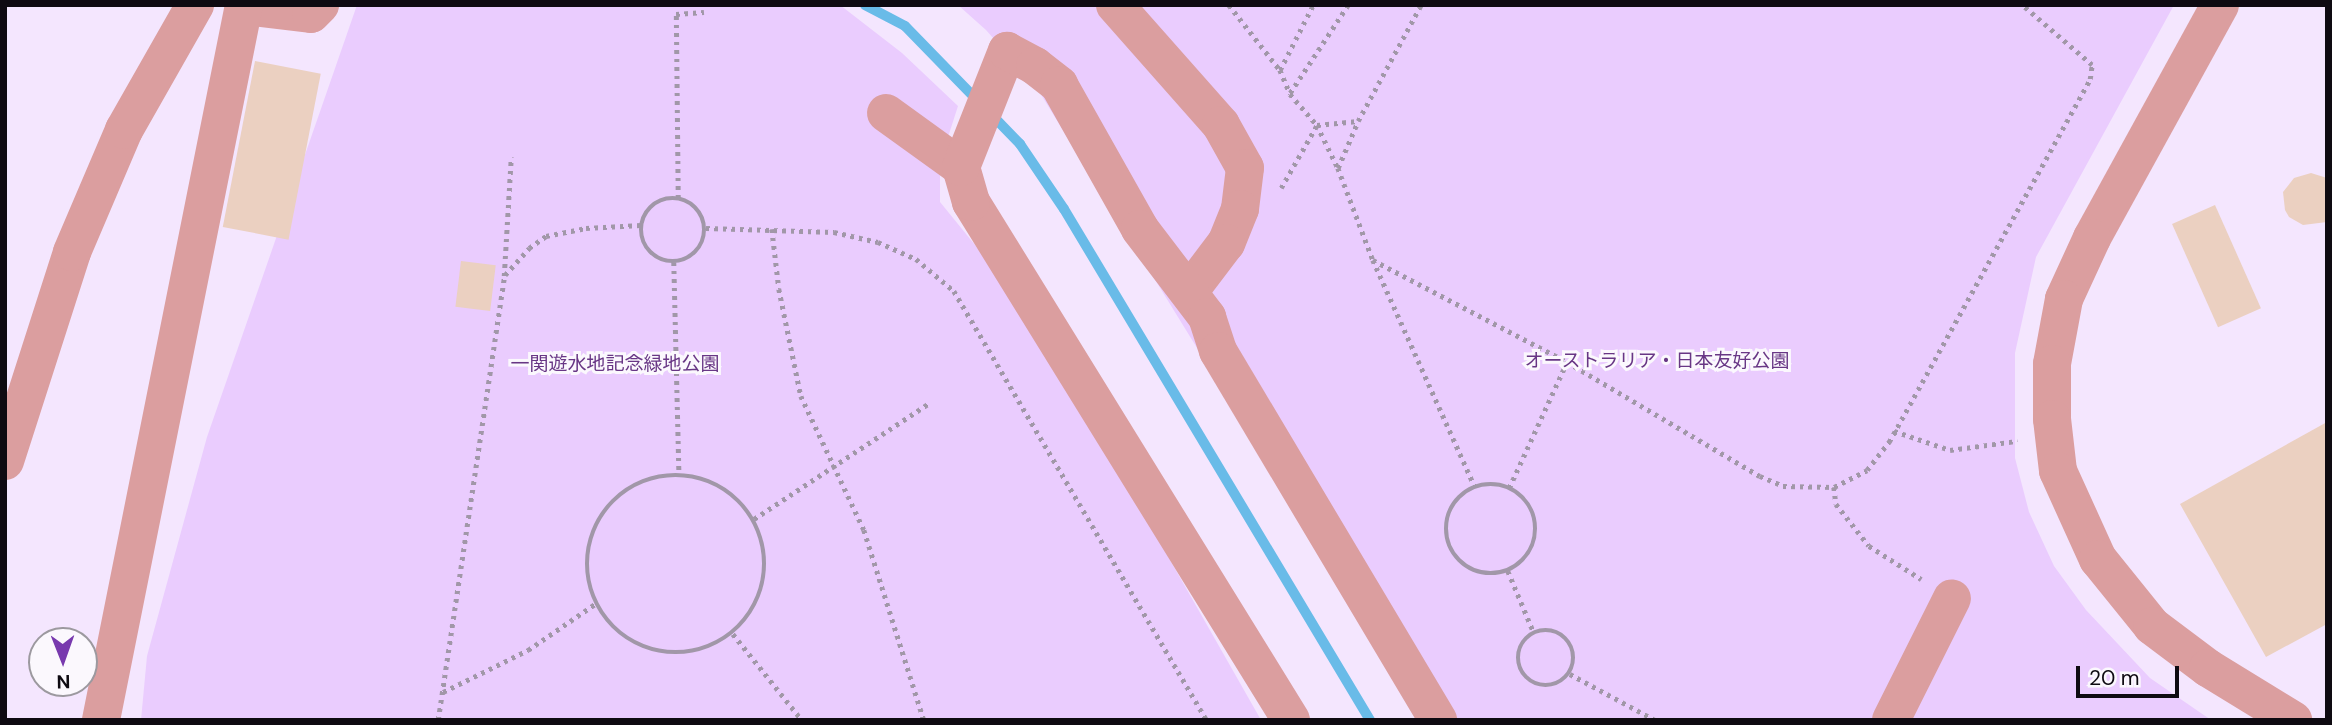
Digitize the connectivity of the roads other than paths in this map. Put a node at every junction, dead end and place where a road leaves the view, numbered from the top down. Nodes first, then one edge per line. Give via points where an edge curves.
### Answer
1 (195, 5) edge
2 (320, 5) edge
3 (1115, 5) edge
4 (2220, 5) edge
5 (244, 6) edge
6 (886, 113) dead end
7 (961, 167) junction
8 (1189, 292) junction
9 (5, 461) edge
10 (1952, 598) road end
11 (101, 720) edge
12 (1291, 720) edge
13 (1438, 720) edge
14 (1891, 720) edge
15 (2292, 720) edge

1 - 9 street via 124,130 72,252
2 - 5 street via 311,14
3 - 8 street via 1221,125 1245,168 1240,208 1226,243
4 - 15 street via 2092,238 2064,299 2052,364 2052,419 2059,471 2098,559 2152,626 2208,668
5 - 11 street
6 - 7 street
7 - 8 street via 1007,51 1059,85 1140,229
7 - 12 street via 971,202
8 - 13 street via 1207,317 1218,351
10 - 14 street

